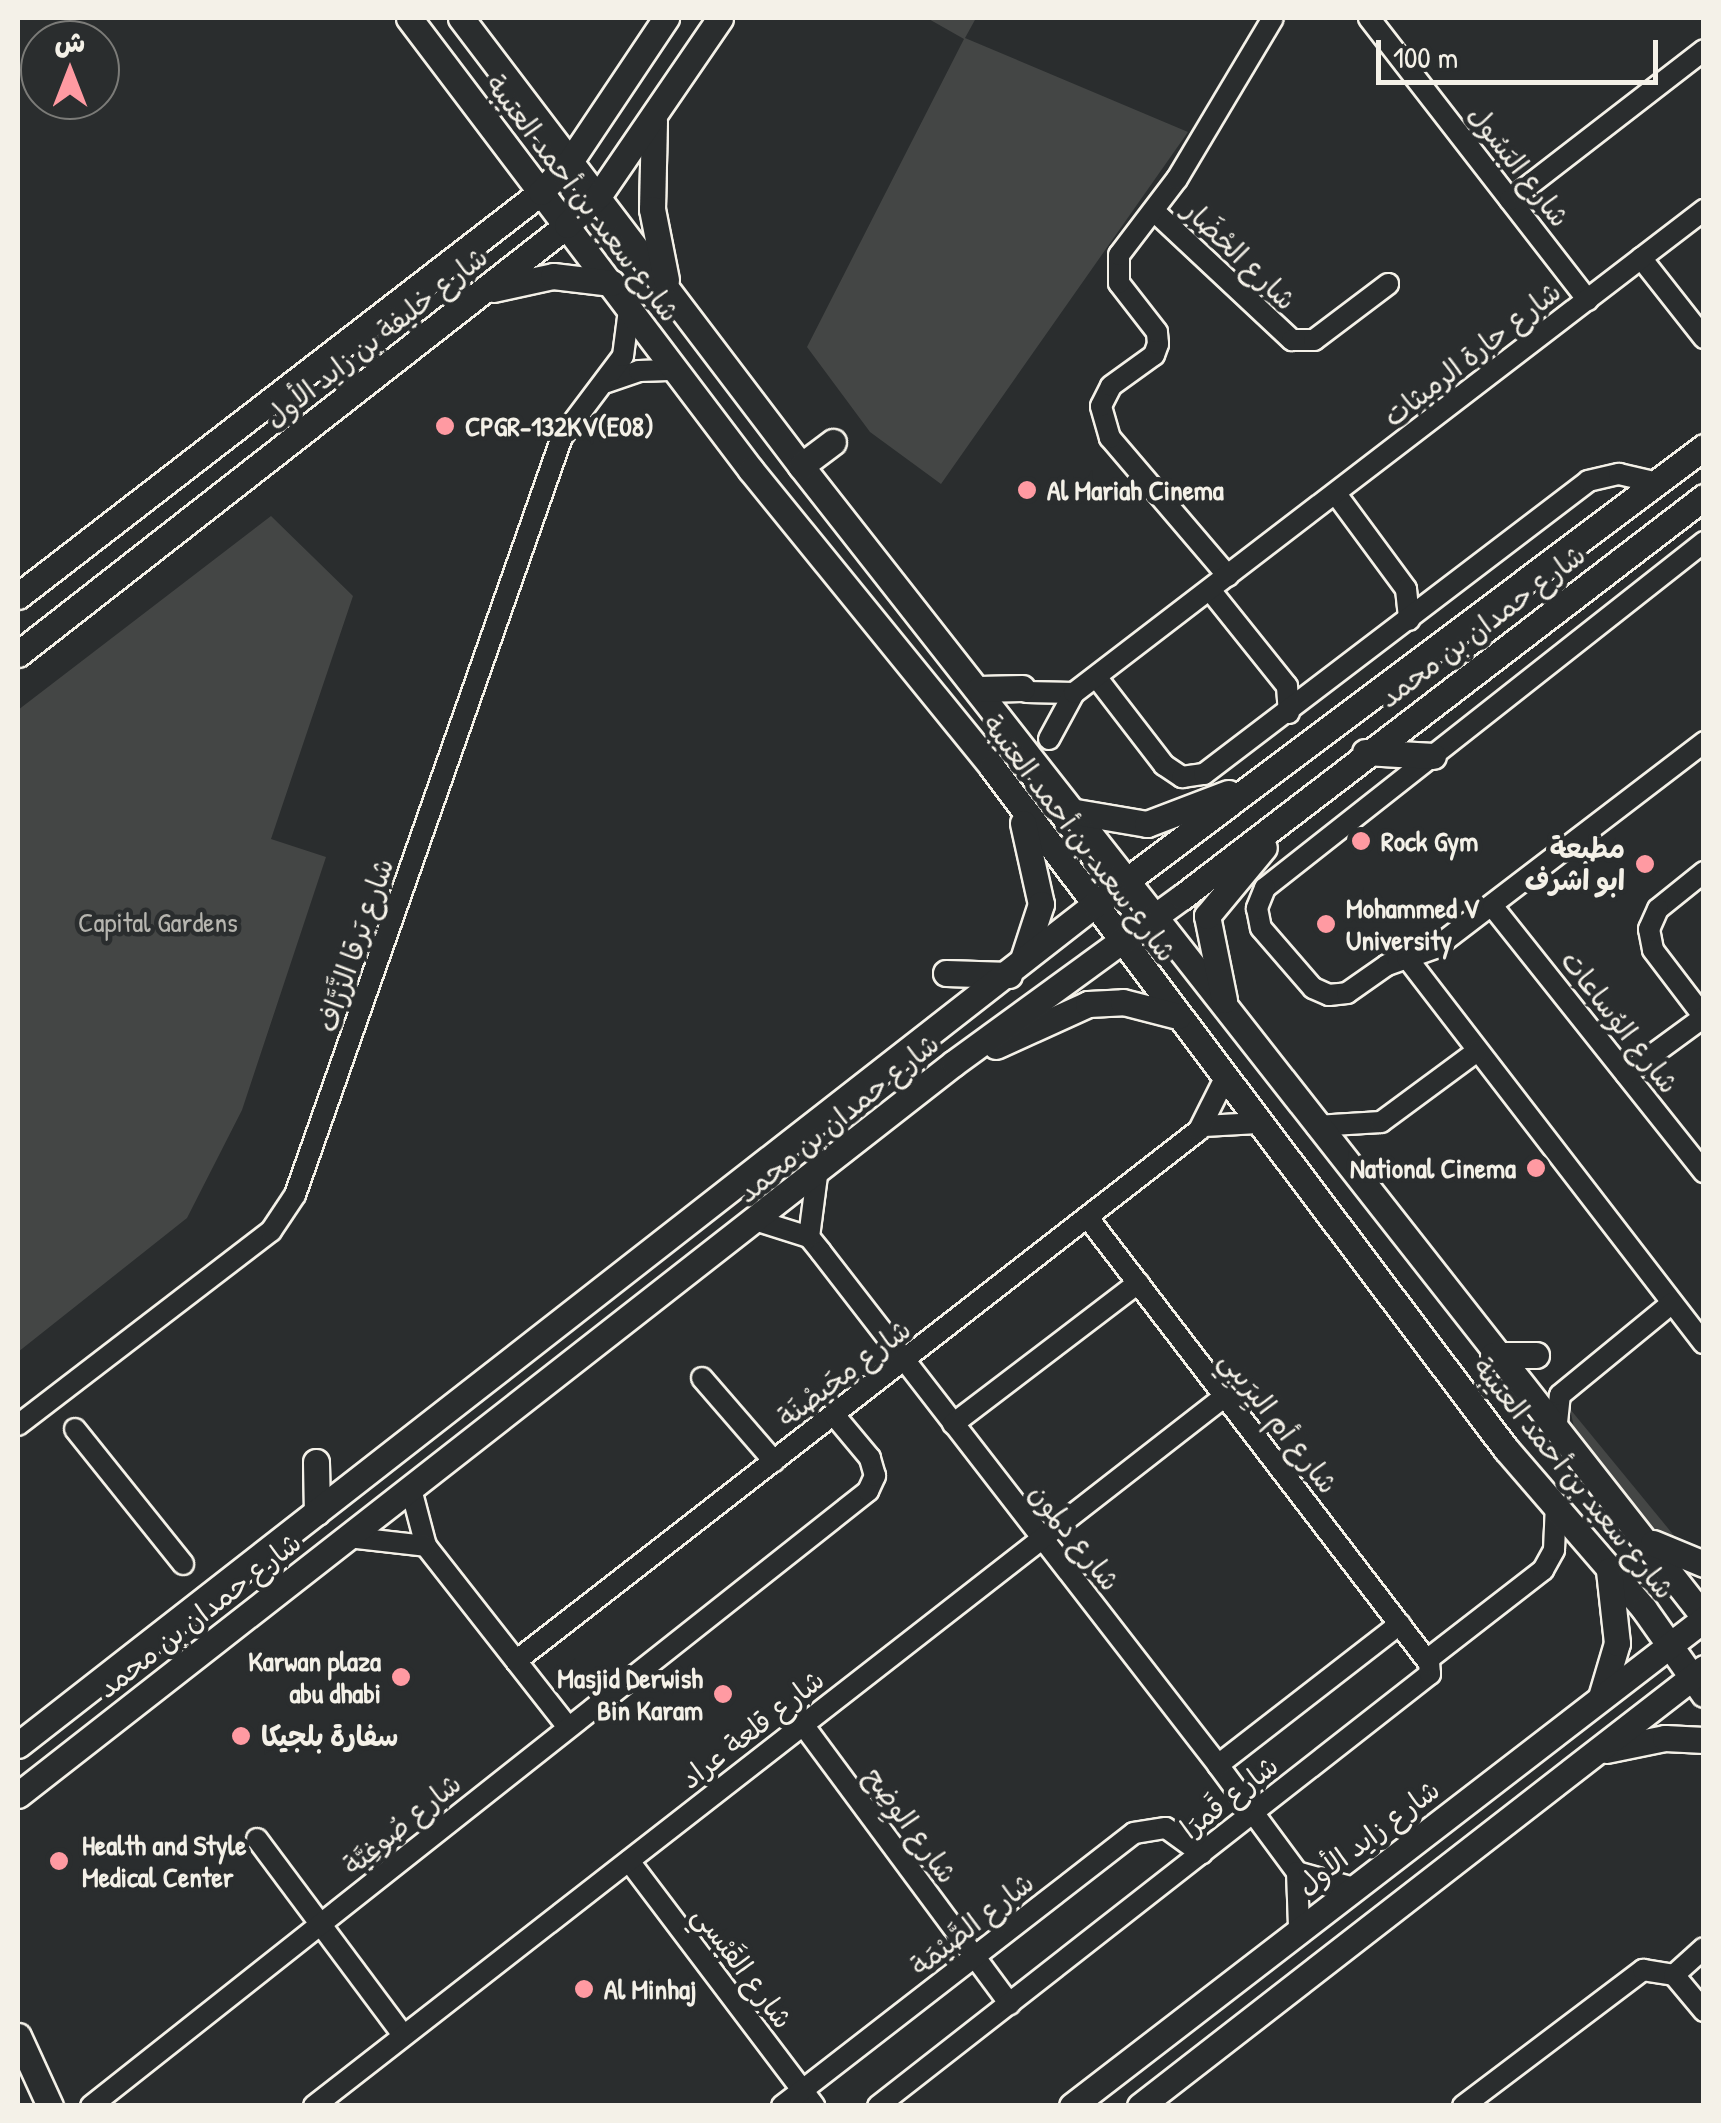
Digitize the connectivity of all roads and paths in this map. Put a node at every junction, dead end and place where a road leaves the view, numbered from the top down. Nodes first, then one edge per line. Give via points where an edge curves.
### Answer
1 (408, 18) edge
2 (461, 18) edge
3 (666, 18) edge
4 (720, 18) edge
5 (1273, 18) edge
6 (1370, 18) edge
7 (1704, 50) edge
8 (655, 118) junction
9 (572, 160) junction
10 (540, 192) junction
11 (599, 196) junction
12 (1510, 200) junction
13 (1704, 210) edge
14 (1154, 211) junction
15 (568, 225) junction
16 (1641, 258) junction
17 (612, 283) junction
18 (1388, 284) dead end
19 (475, 297) junction
20 (672, 298) junction
21 (1588, 300) junction
22 (630, 310) junction
23 (1704, 338) edge
24 (676, 370) junction
25 (605, 382) junction
26 (833, 442) dead end
27 (1704, 446) edge
28 (801, 466) junction
29 (1658, 483) junction
30 (1336, 494) junction
31 (1704, 497) edge
32 (1704, 542) edge
33 (1228, 576) junction
34 (1210, 590) junction
35 (18, 596) edge
36 (1409, 620) junction
37 (18, 654) edge
38 (1097, 678) junction
39 (980, 690) junction
40 (1024, 690) joint
41 (1074, 693) junction
42 (1289, 713) junction
43 (1049, 739) dead end
44 (1704, 742) edge
45 (1365, 752) junction
46 (1432, 756) junction
47 (1282, 767) junction
48 (1304, 799) junction
49 (1017, 804) junction
50 (1076, 812) junction
51 (1704, 872) edge
52 (1128, 881) junction
53 (1094, 905) junction
54 (1493, 907) junction
55 (1154, 917) junction
56 (1122, 942) junction
57 (1408, 958) junction
58 (1012, 972) junction
59 (946, 974) dead end
60 (1228, 1014) junction
61 (1178, 1016) junction
62 (1704, 1017) edge
63 (1476, 1052) junction
64 (954, 1062) junction
65 (1626, 1074) junction
66 (1224, 1080) junction
67 (1258, 1124) junction
68 (1204, 1126) junction
69 (1316, 1126) junction
70 (1704, 1172) edge
71 (817, 1175) junction
72 (1088, 1218) junction
73 (758, 1221) junction
74 (809, 1238) junction
75 (1138, 1283) junction
76 (1672, 1303) junction
77 (1704, 1343) edge
78 (1493, 1355) junction
79 (1536, 1355) dead end
80 (905, 1362) junction
81 (702, 1378) dead end
82 (1225, 1396) junction
83 (834, 1415) junction
84 (952, 1424) junction
85 (18, 1425) edge
86 (75, 1429) dead end
87 (1556, 1432) junction
88 (774, 1461) junction
89 (316, 1462) dead end
90 (411, 1489) junction
91 (1556, 1504) junction
92 (317, 1512) junction
93 (1040, 1536) junction
94 (1643, 1537) junction
95 (347, 1538) junction
96 (426, 1546) junction
97 (182, 1564) dead end
98 (1704, 1564) edge
99 (1609, 1570) junction
100 (1704, 1618) edge
101 (1400, 1624) junction
102 (1670, 1645) junction
103 (516, 1660) junction
104 (1427, 1660) junction
105 (1699, 1679) edge
106 (1599, 1701) junction
107 (567, 1726) junction
108 (804, 1726) junction
109 (1704, 1740) edge
110 (18, 1746) edge
111 (1597, 1752) junction
112 (1218, 1765) junction
113 (18, 1796) edge
114 (1251, 1813) junction
115 (256, 1839) dead end
116 (1202, 1854) junction
117 (628, 1861) junction
118 (1297, 1872) junction
119 (1350, 1887) junction
120 (323, 1923) junction
121 (1298, 1927) junction
122 (1704, 1948) edge
123 (974, 1956) junction
124 (1674, 1975) junction
125 (1010, 2004) junction
126 (1704, 2011) edge
127 (403, 2035) junction
128 (18, 2036) edge
129 (808, 2098) edge
130 (1147, 2103) edge
131 (50, 2106) edge
132 (92, 2106) edge
133 (314, 2106) edge
134 (782, 2106) edge
135 (878, 2106) edge
136 (1072, 2106) edge
137 (1463, 2106) edge

1 - 10 main road, شارع سعيد بن أحمد العتيبة
2 - 9 main road, شارع سعيد بن أحمد العتيبة
3 - 9 main road, شارع خليفة بن زايد الأول
4 - 8 main road, شارع خليفة بن زايد الأول
5 - 14 street
6 - 12 street, شارع البَسُول
7 - 12 street
8 - 11 main road, شارع خليفة بن زايد الأول
8 - 20 main road via 652,209
9 - 10 main road, شارع خليفة بن زايد الأول
9 - 11 main road, شارع سعيد بن أحمد العتيبة
10 - 15 main road, شارع سعيد بن أحمد العتيبة
10 - 35 main road, شارع خليفة بن زايد الأول
11 - 15 main road, شارع خليفة بن زايد الأول
11 - 20 main road, شارع سعيد بن أحمد العتيبة
12 - 21 street, شارع البَسُول
13 - 16 street, شارع حارة الرميثات
14 - 18 street, شارع الحْضَار via 1292,340 1314,340
14 - 33 street via 1119,254 1116,274 1158,344 1154,355 1111,386 1101,418
15 - 17 main road, شارع سعيد بن أحمد العتيبة
15 - 19 main road, شارع خليفة بن زايد الأول
16 - 21 street, شارع حارة الرميثات
16 - 23 street
17 - 19 main road via 532,278
17 - 22 main road, شارع سعيد بن أحمد العتيبة
19 - 37 main road, شارع خليفة بن زايد الأول
20 - 28 main road, شارع سعيد بن أحمد العتيبة
21 - 30 street, شارع حارة الرميثات
22 - 24 main road, شارع سعيد بن أحمد العتيبة
22 - 25 street, شارع بَرقا الزَّرَّاف via 628,342
24 - 25 street via 640,371
24 - 49 main road, شارع سعيد بن أحمد العتيبة
25 - 85 street, شارع بَرقا الزَّرَّاف via 562,437 295,1195 271,1230
26 - 28 main road
27 - 29 main road, شارع حمدان بن محمد
28 - 39 main road, شارع سعيد بن أحمد العتيبة
29 - 36 street via 1619,474 1588,481
29 - 47 main road, شارع حمدان بن محمد
30 - 33 street, شارع حارة الرميثات
30 - 36 street via 1406,589
31 - 45 main road, شارع حمدان بن محمد
32 - 46 street
33 - 34 street, شارع حارة الرميثات
34 - 38 street, شارع حارة الرميثات
34 - 42 street via 1287,686
36 - 42 street
38 - 41 street, شارع حارة الرميثات
38 - 42 street via 1164,765 1182,777 1204,774
39 - 40 main road
39 - 50 main road, شارع سعيد بن أحمد العتيبة
40 - 41 street
41 - 43 street, شارع حارة الرميثات
44 - 54 street
45 - 46 main road
45 - 48 main road, شارع حمدان بن محمد
46 - 57 street via 1273,881 1257,908 1261,928 1320,993 1346,992
47 - 50 main road via 1164,822 1115,822
47 - 52 main road, شارع حمدان بن محمد
48 - 55 main road, شارع حمدان بن محمد
48 - 60 main road via 1207,916
49 - 53 main road, شارع سعيد بن أحمد العتيبة
49 - 58 main road via 1042,904 1036,936
50 - 52 main road, شارع سعيد بن أحمد العتيبة
51 - 62 street via 1658,909 1649,929 1653,950
52 - 53 main road, شارع حمدان بن محمد
52 - 55 main road, شارع سعيد بن أحمد العتيبة
53 - 56 main road, شارع سعيد بن أحمد العتيبة
53 - 58 main road, شارع حمدان بن محمد
54 - 57 street via 1435,948
54 - 65 street, شارع الوُساعات
55 - 56 main road, شارع حمدان بن محمد
55 - 60 main road, شارع سعيد بن أحمد العتيبة
56 - 61 main road, شارع سعيد بن أحمد العتيبة
56 - 64 main road, شارع حمدان بن محمد
57 - 63 street
58 - 59 main road
58 - 92 main road, شارع حمدان بن محمد
60 - 69 main road, شارع سعيد بن أحمد العتيبة
61 - 64 main road via 1123,1002 1088,1004
61 - 66 main road, شارع سعيد بن أحمد العتيبة
62 - 65 street
63 - 69 street via 1380,1122
63 - 76 street
64 - 71 main road, شارع حمدان بن محمد
65 - 70 street, شارع الوُساعات
66 - 67 main road, شارع سعيد بن أحمد العتيبة
66 - 68 street, شارع مِحَيصْنَة
67 - 68 street
67 - 91 main road, شارع سعيد بن أحمد العتيبة via 1506,1449
68 - 72 street, شارع مِحَيصْنَة
69 - 78 main road, شارع سعيد بن أحمد العتيبة
71 - 73 main road, شارع حمدان بن محمد
71 - 74 street
72 - 75 street, شارع أم اليِرَيبِي
72 - 80 street, شارع مِحَيصْنَة
73 - 74 street
73 - 90 main road, شارع حمدان بن محمد
74 - 80 street, شارع دلمون
75 - 82 street, شارع أم اليِرَيبِي
75 - 84 street
76 - 77 street
76 - 87 street via 1560,1395
78 - 79 main road
78 - 87 main road, شارع سعيد بن أحمد العتيبة
80 - 83 street, شارع مِحَيصْنَة
80 - 84 street, شارع دلمون
81 - 88 street
82 - 93 street, شارع قلعة عراد
82 - 101 street, شارع أم اليِرَيبِي
83 - 88 street, شارع مِحَيصْنَة
83 - 107 street, شارع صُوغِيَّة via 870,1458 875,1476 868,1491
84 - 93 street, شارع دلمون
86 - 97 street
87 - 94 main road, شارع سعيد بن أحمد العتيبة
88 - 103 street, شارع مِحَيصْنَة
89 - 92 main road
90 - 95 main road, شارع حمدان بن محمد
90 - 96 street
91 - 99 main road, شارع سعيد بن أحمد العتيبة
91 - 104 street, شارع قَمرَا via 1554,1550 1543,1570
92 - 110 main road, شارع حمدان بن محمد
93 - 108 street, شارع قلعة عراد
93 - 112 street, شارع دلمون
94 - 98 main road
94 - 100 main road, شارع سعيد بن أحمد العتيبة
95 - 96 street
95 - 113 main road, شارع حمدان بن محمد
96 - 103 street
99 - 102 main road, شارع سعيد بن أحمد العتيبة
99 - 106 main road via 1617,1643
100 - 102 main road, شارع زايد الأول
101 - 104 street, شارع أم اليِرَيبِي
101 - 112 street
102 - 105 main road, شارع سعيد بن أحمد العتيبة
102 - 106 main road, شارع زايد الأول
103 - 107 street
104 - 114 street, شارع قَمرَا via 1425,1683
105 - 111 main road
106 - 119 main road, شارع زايد الأول
107 - 120 street, شارع صُوغِيَّة
108 - 117 street, شارع قلعة عراد
108 - 123 street, شارع الوِضِح
109 - 111 main road via 1665,1738
111 - 130 main road
112 - 114 street, شارع دلمون
114 - 116 street, شارع قَمرَا
114 - 118 street, شارع دلمون
115 - 120 street
116 - 123 street, شارع الصَّيْمَة via 1166,1828 1134,1833
116 - 125 street, شارع قَمرَا
117 - 127 street, شارع قلعة عراد
117 - 129 street, شارع القَيْسي
118 - 119 street
118 - 121 street
119 - 121 main road, شارع زايد الأول
120 - 127 street
120 - 132 street, شارع صُوغِيَّة
121 - 136 main road, شارع زايد الأول
122 - 124 street
123 - 125 street, شارع الوِضِح
123 - 129 street, شارع الصَّيْمَة
124 - 126 street
124 - 137 street via 1650,1968 1630,1976
125 - 135 street, شارع قَمرَا
127 - 133 street, شارع قلعة عراد
128 - 131 main road
129 - 134 street, شارع الصَّيْمَة

